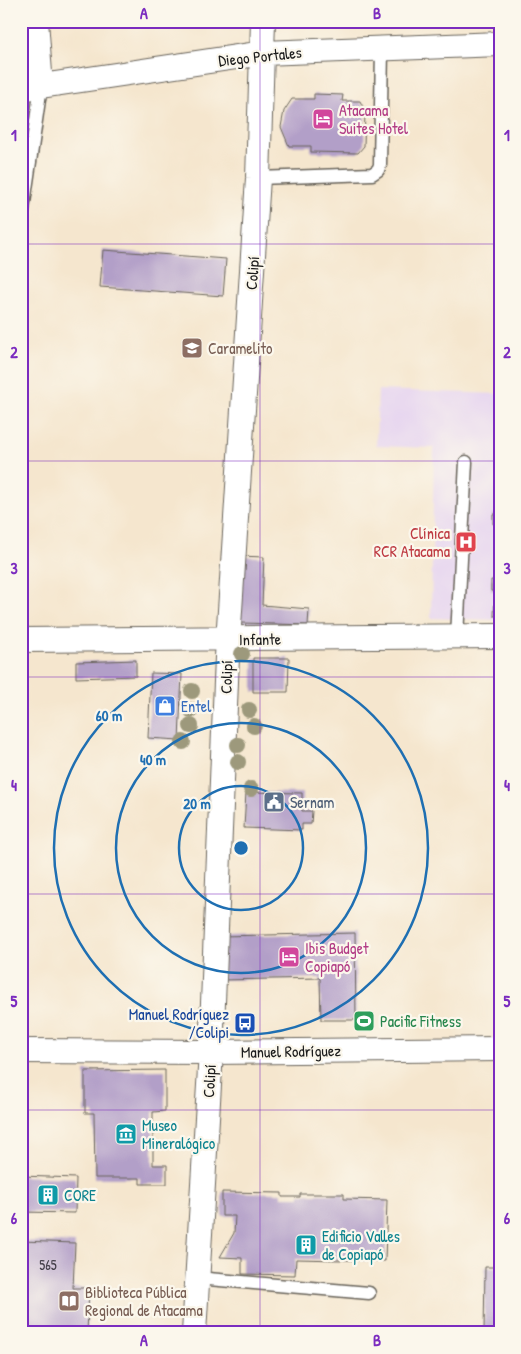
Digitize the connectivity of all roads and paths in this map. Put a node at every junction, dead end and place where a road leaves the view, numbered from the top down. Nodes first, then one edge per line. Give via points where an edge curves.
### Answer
1 (36, 21) edge
2 (262, 21) edge
3 (500, 44) edge
4 (382, 49) junction
5 (263, 53) junction
6 (31, 88) edge
7 (258, 178) junction
8 (21, 224) edge
9 (466, 462) dead end
10 (457, 636) junction
11 (500, 636) edge
12 (228, 639) junction
13 (21, 640) edge
14 (500, 1049) edge
15 (21, 1051) edge
16 (211, 1052) junction
17 (197, 1278) junction
18 (369, 1293) dead end
19 (194, 1333) edge

1 - 6 street
2 - 5 street, Colipí
3 - 4 street, Diego Portales
4 - 5 street, Diego Portales
4 - 7 lane via 378,170 372,174
5 - 6 street, Diego Portales
5 - 7 street, Colipí
6 - 8 lane
7 - 12 street, Colipí
9 - 10 lane
10 - 11 street, Infante
10 - 12 street, Infante
12 - 13 street, Infante
12 - 16 street, Colipí
14 - 16 street, Manuel Rodríguez
15 - 16 street, Manuel Rodríguez
16 - 17 street, Colipí
17 - 18 lane
17 - 19 street, Colipí

